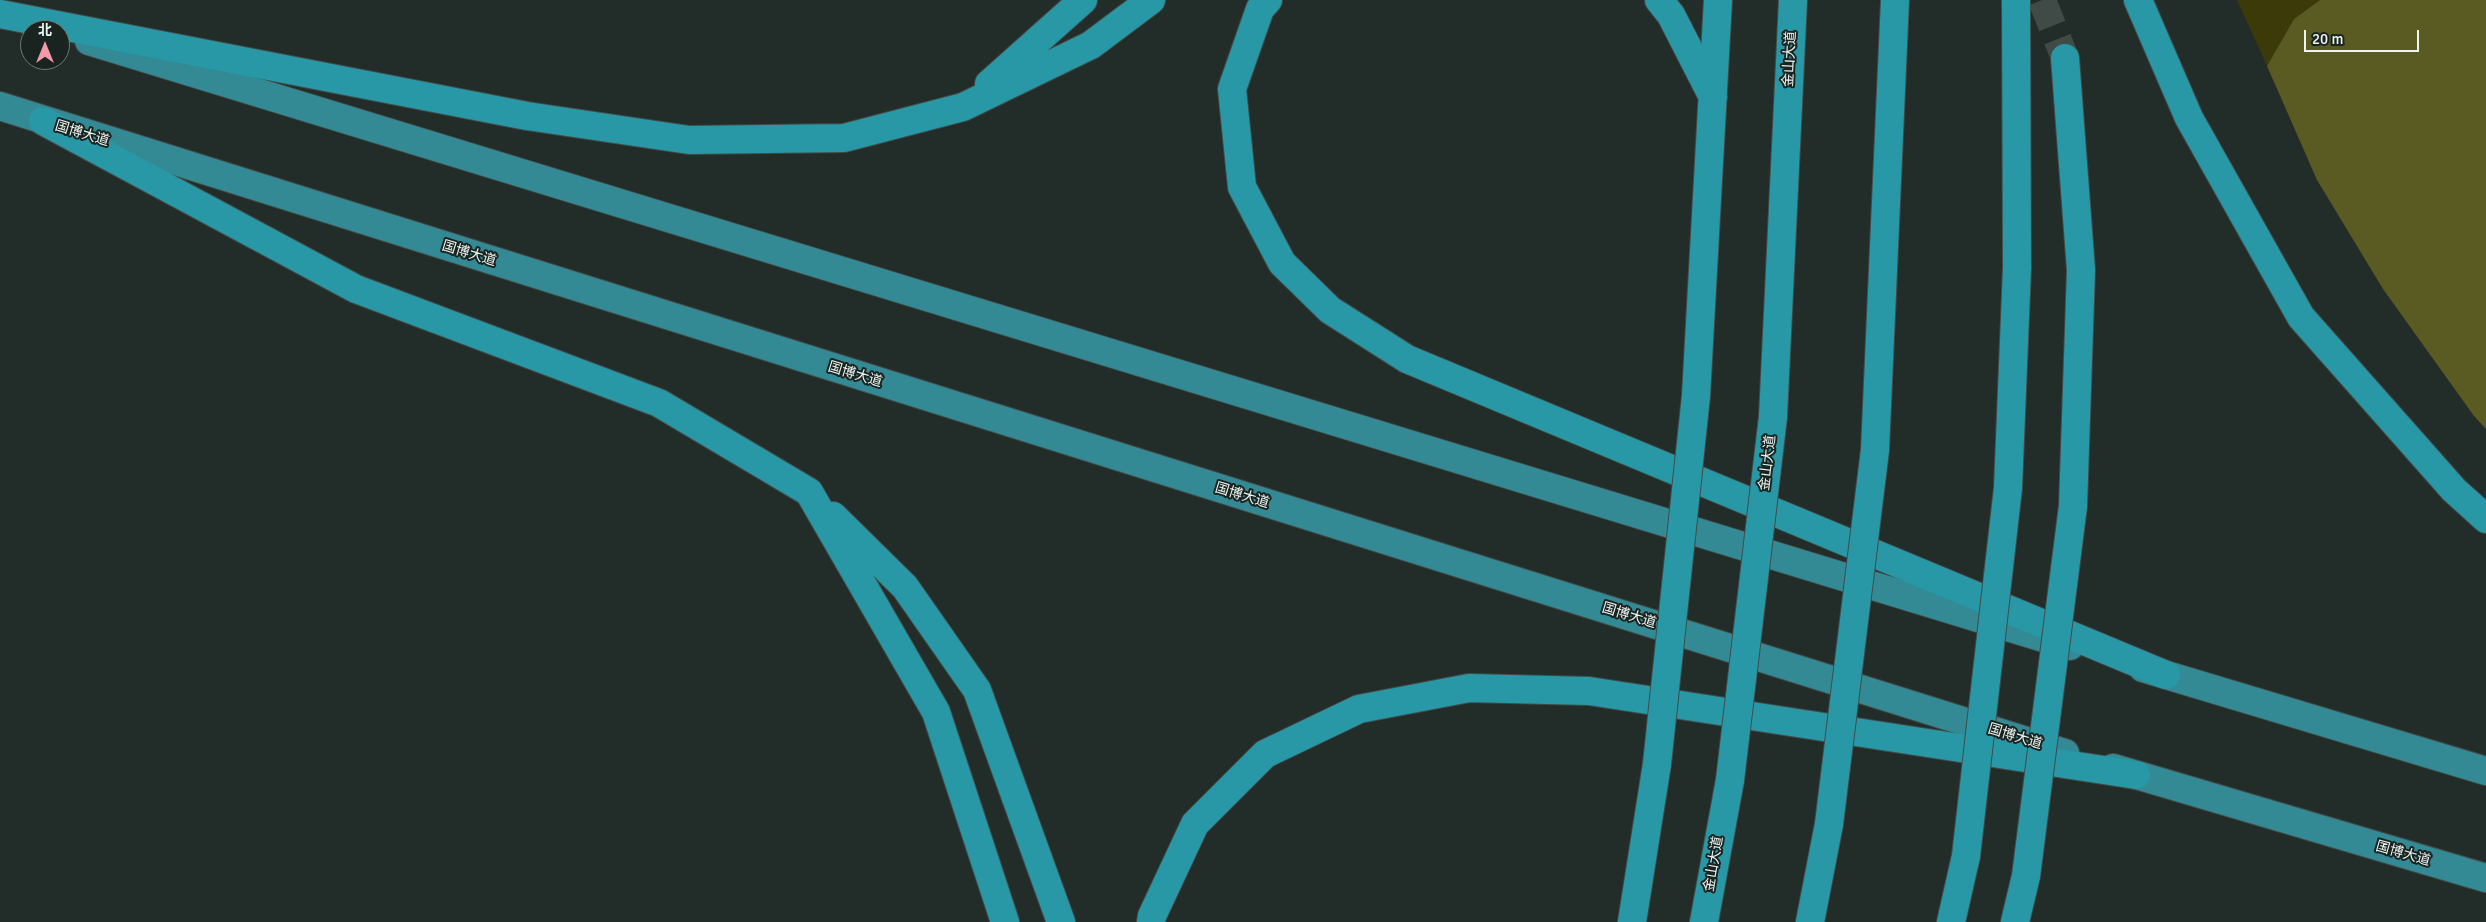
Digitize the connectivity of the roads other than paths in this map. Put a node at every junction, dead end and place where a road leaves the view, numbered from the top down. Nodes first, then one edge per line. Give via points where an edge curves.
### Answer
1 (1083, 0) edge
2 (1151, 0) edge
3 (1268, 0) edge
4 (1659, 0) edge
5 (1718, 0) edge
6 (1793, 0) edge
7 (1895, 0) edge
8 (2016, 0) edge
9 (2138, 0) edge
10 (0, 14) edge
11 (20, 20) edge
12 (70, 35) edge
13 (2065, 58) tunnel mouth
14 (1714, 100) junction
15 (0, 106) edge
16 (963, 107) junction
17 (43, 122) junction
18 (809, 492) junction
19 (2486, 519) edge
20 (2166, 675) junction
21 (2486, 772) edge
22 (2136, 775) junction
23 (2486, 878) edge
24 (1005, 922) edge
25 (1061, 922) edge
26 (1151, 922) edge
27 (1632, 922) edge
28 (1704, 922) edge
29 (1810, 922) edge
30 (1951, 922) edge
31 (2015, 922) edge

1 - 16 highway
2 - 16 highway via 1091,45
3 - 20 highway via 1260,9 1232,89 1242,186 1282,263 1330,310 1407,359
4 - 14 highway via 1671,15
5 - 14 highway
6 - 28 highway, 金山大道, bridge via 1773,417 1730,780
7 - 29 highway, bridge via 1875,450 1829,824
8 - 30 highway, bridge via 2016,268 2008,488 1966,856
9 - 19 highway via 2189,118 2300,317 2454,490
10 - 11 main road
10 - 16 highway via 527,116 689,140 844,138
12 - 20 main road
13 - 31 highway, bridge via 2081,270 2073,506 2026,876
14 - 27 highway, bridge via 1696,396 1657,764
15 - 17 main road, 国博大道
17 - 18 highway via 356,289 659,404
17 - 22 main road, 国博大道
18 - 24 highway via 936,712
18 - 25 highway via 905,586 977,690
20 - 21 main road
22 - 23 main road, 国博大道
22 - 26 highway via 1589,691 1468,688 1359,709 1265,754 1194,824

